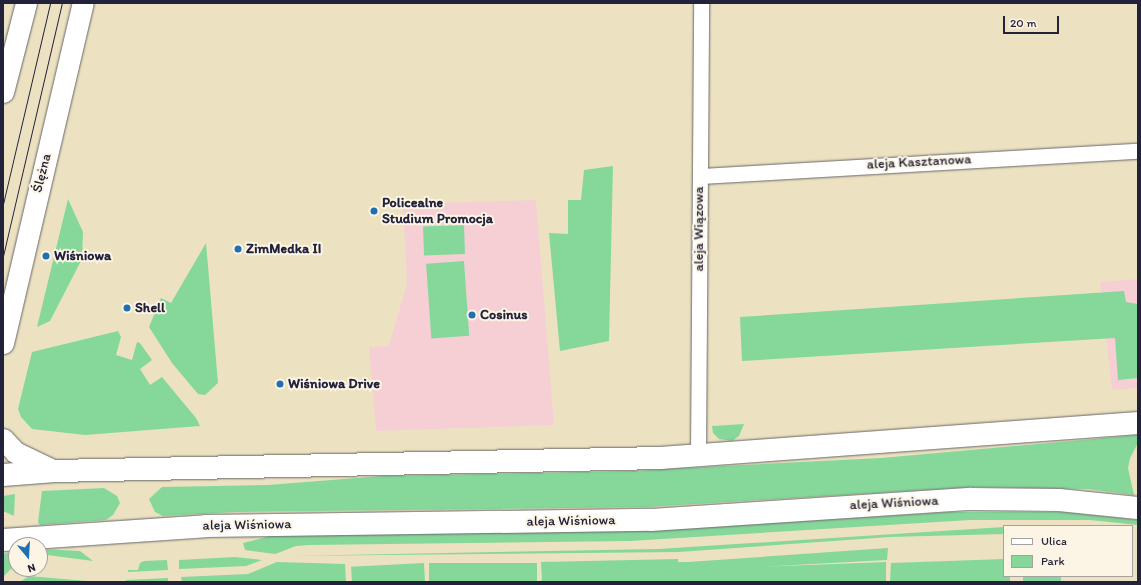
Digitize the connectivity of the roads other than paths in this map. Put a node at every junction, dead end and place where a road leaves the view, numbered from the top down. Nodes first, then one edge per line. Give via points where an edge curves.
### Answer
1 (26, 3) edge
2 (83, 3) edge
3 (701, 3) edge
4 (6, 67) edge
5 (3, 92) edge
6 (1138, 151) edge
7 (700, 176) junction
8 (3, 343) edge
9 (1138, 423) edge
10 (3, 439) edge
11 (698, 455) junction
12 (55, 471) junction
13 (3, 475) edge
14 (1138, 508) edge
15 (3, 540) edge

1 - 4 main road
2 - 8 main road, Ślężna
3 - 7 street, aleja Wiązowa
4 - 5 main road
6 - 7 street, aleja Kasztanowa
7 - 11 street, aleja Wiązowa
9 - 11 main road
10 - 12 main road via 15,452
11 - 12 main road via 544,461
12 - 13 main road
14 - 15 main road, aleja Wiśniowa via 1059,500 971,499 651,520 206,526

